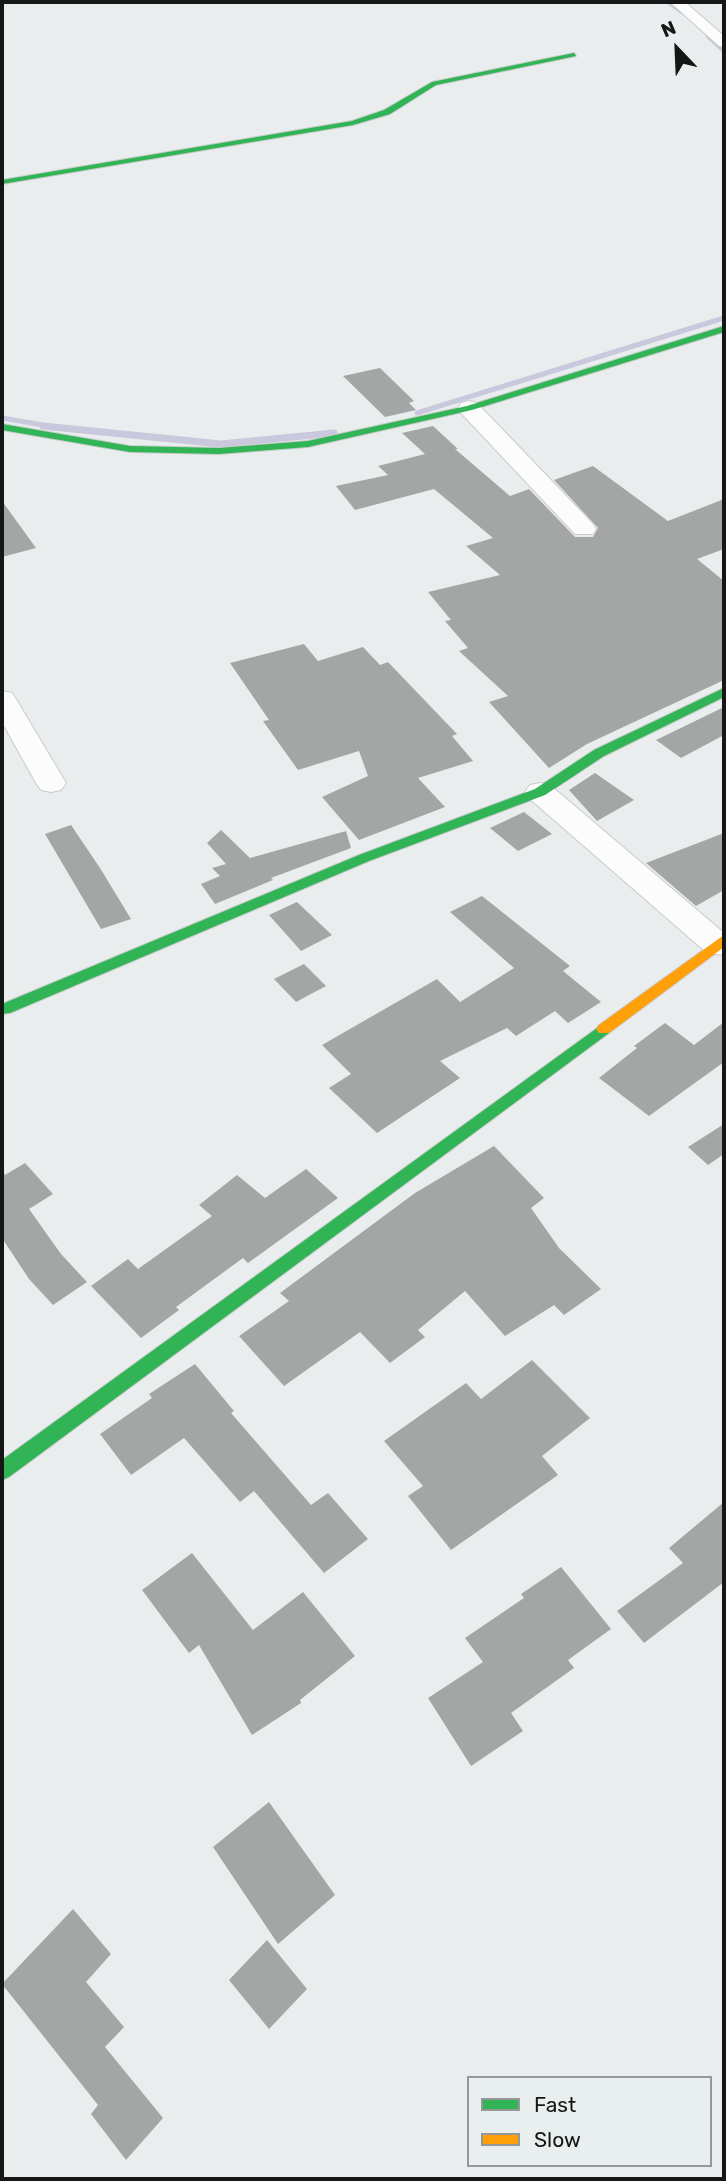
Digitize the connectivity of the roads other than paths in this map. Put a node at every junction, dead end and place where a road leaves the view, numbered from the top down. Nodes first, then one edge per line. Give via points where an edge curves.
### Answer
1 (677, 2) edge
2 (724, 43) edge
3 (574, 55) dead end
4 (2, 182) edge
5 (724, 329) edge
6 (469, 408) junction
7 (2, 427) edge
8 (584, 530) dead end
9 (724, 692) edge
10 (2, 699) edge
11 (51, 783) dead end
12 (540, 792) junction
13 (721, 942) edge
14 (5, 1009) dead end
15 (2, 1471) edge

1 - 2 street
3 - 4 street via 434,83 387,112 353,123
5 - 6 street
6 - 7 street via 308,444 219,451 130,449
6 - 8 street
9 - 12 street via 598,753
10 - 11 street
12 - 13 street
12 - 14 street via 364,858
13 - 15 street

